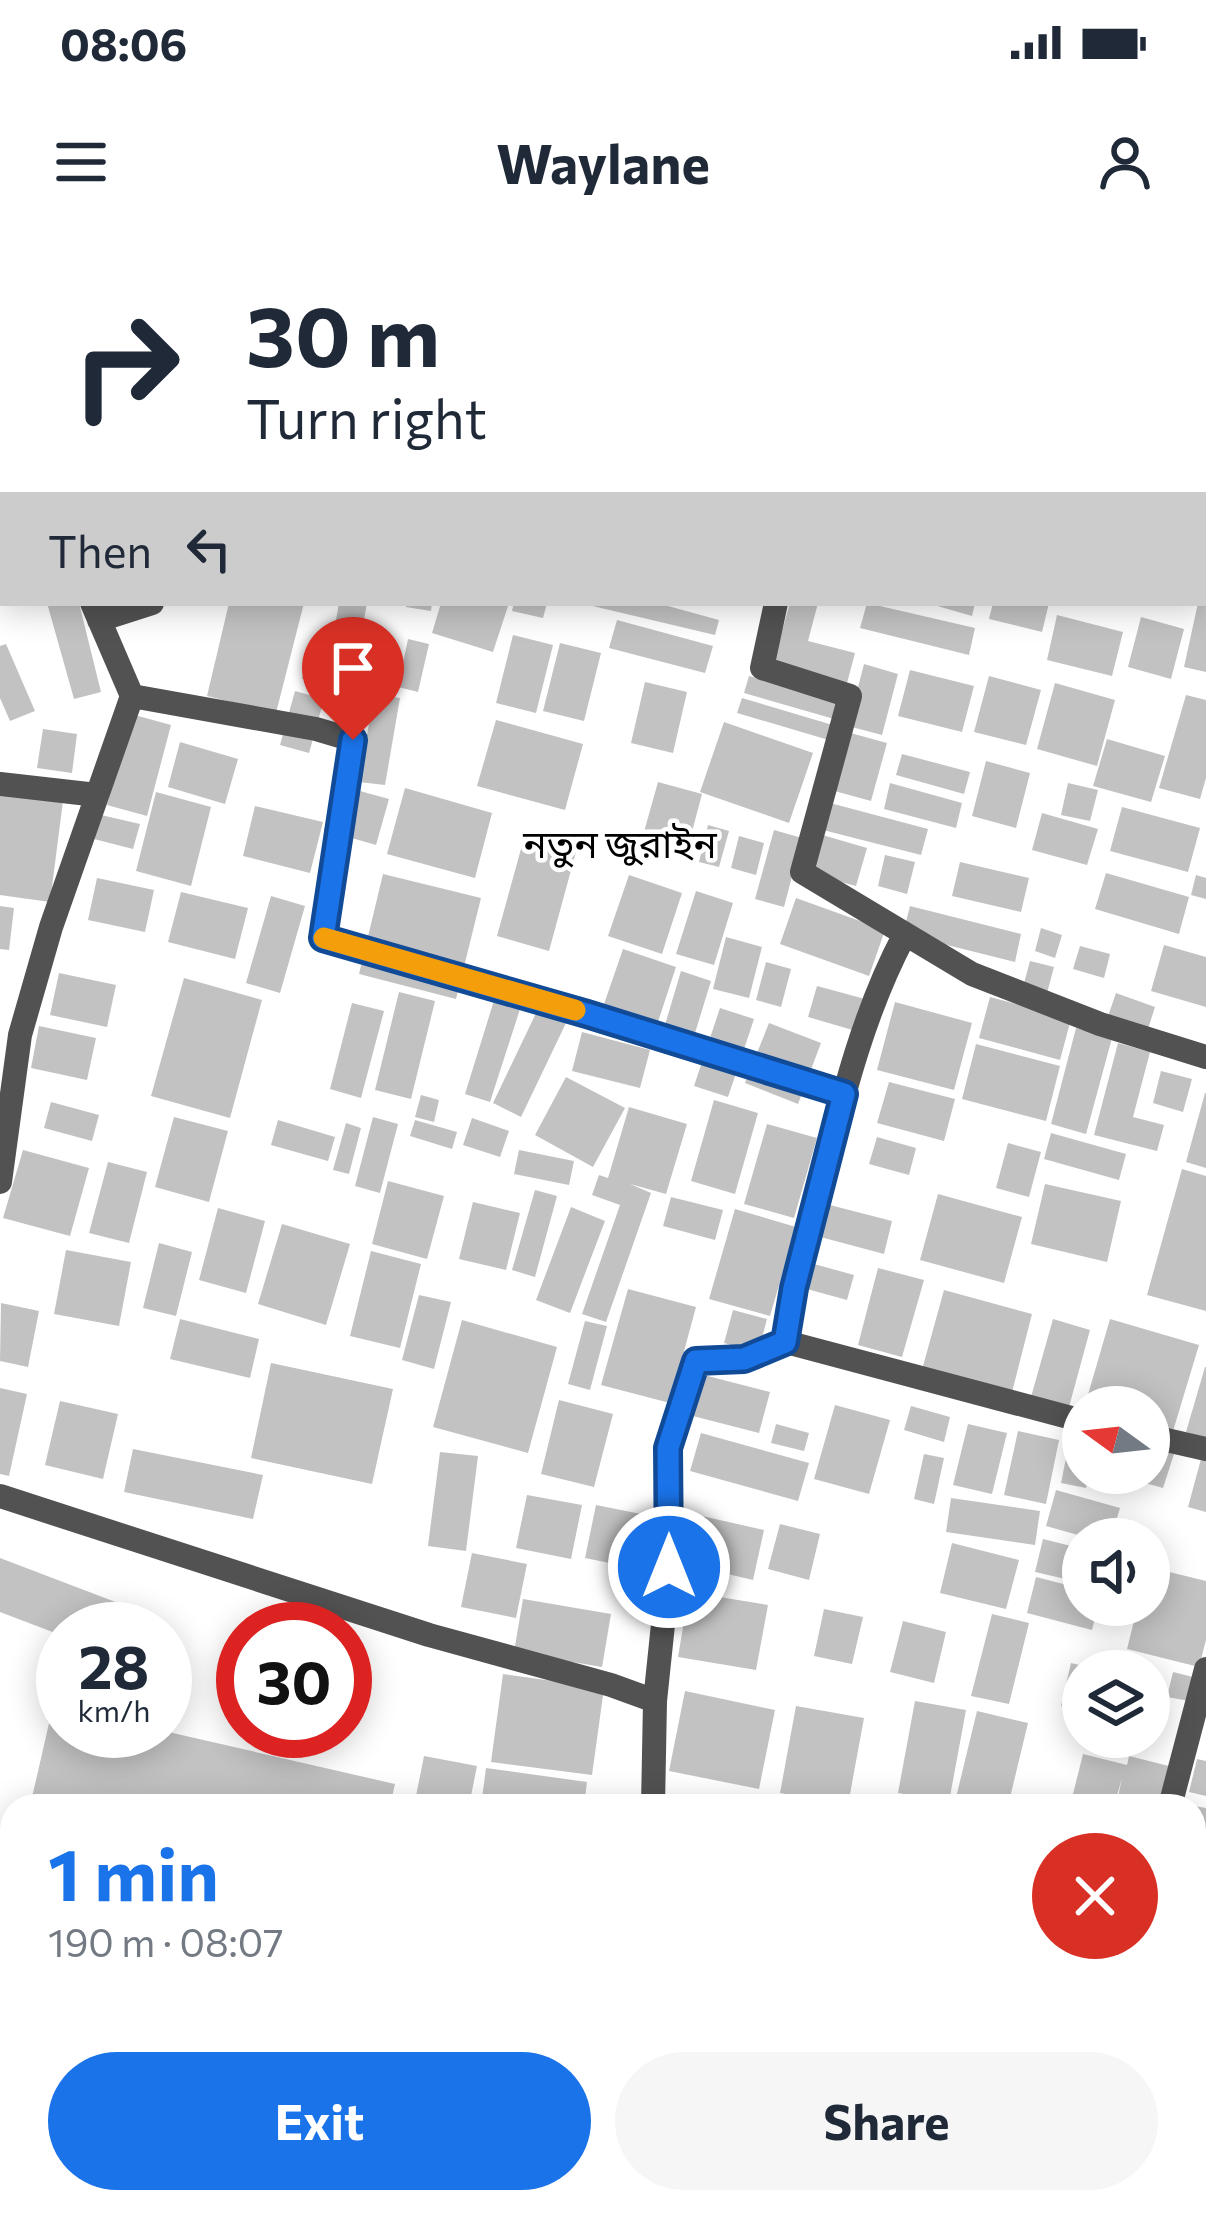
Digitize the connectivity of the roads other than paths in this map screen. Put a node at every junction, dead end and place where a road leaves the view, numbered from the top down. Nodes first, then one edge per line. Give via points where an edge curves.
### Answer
1 (131, 606) edge
2 (775, 606) edge
3 (96, 611) edge
4 (132, 696) junction
5 (0, 784) edge
6 (97, 795) junction
7 (904, 936) junction
8 (1206, 1057) edge
9 (844, 1094) junction
10 (0, 1182) edge
11 (785, 1342) junction
12 (1062, 1415) edge
13 (1170, 1441) edge
14 (1206, 1449) edge
15 (0, 1496) edge
16 (1206, 1669) edge
17 (655, 1701) junction
18 (653, 1794) edge
19 (1173, 1794) edge

1 - 3 street
2 - 7 street via 762,668 850,696 802,872
3 - 4 street
4 - 6 street
4 - 9 street via 353,740 323,938
5 - 6 street
6 - 10 street via 20,1035
7 - 8 street via 972,974
7 - 9 street via 881,978
9 - 11 street
11 - 12 street
11 - 17 street via 744,1359 696,1361 682,1397 668,1448 669,1567
13 - 14 street
15 - 17 street
16 - 19 street
17 - 18 street

